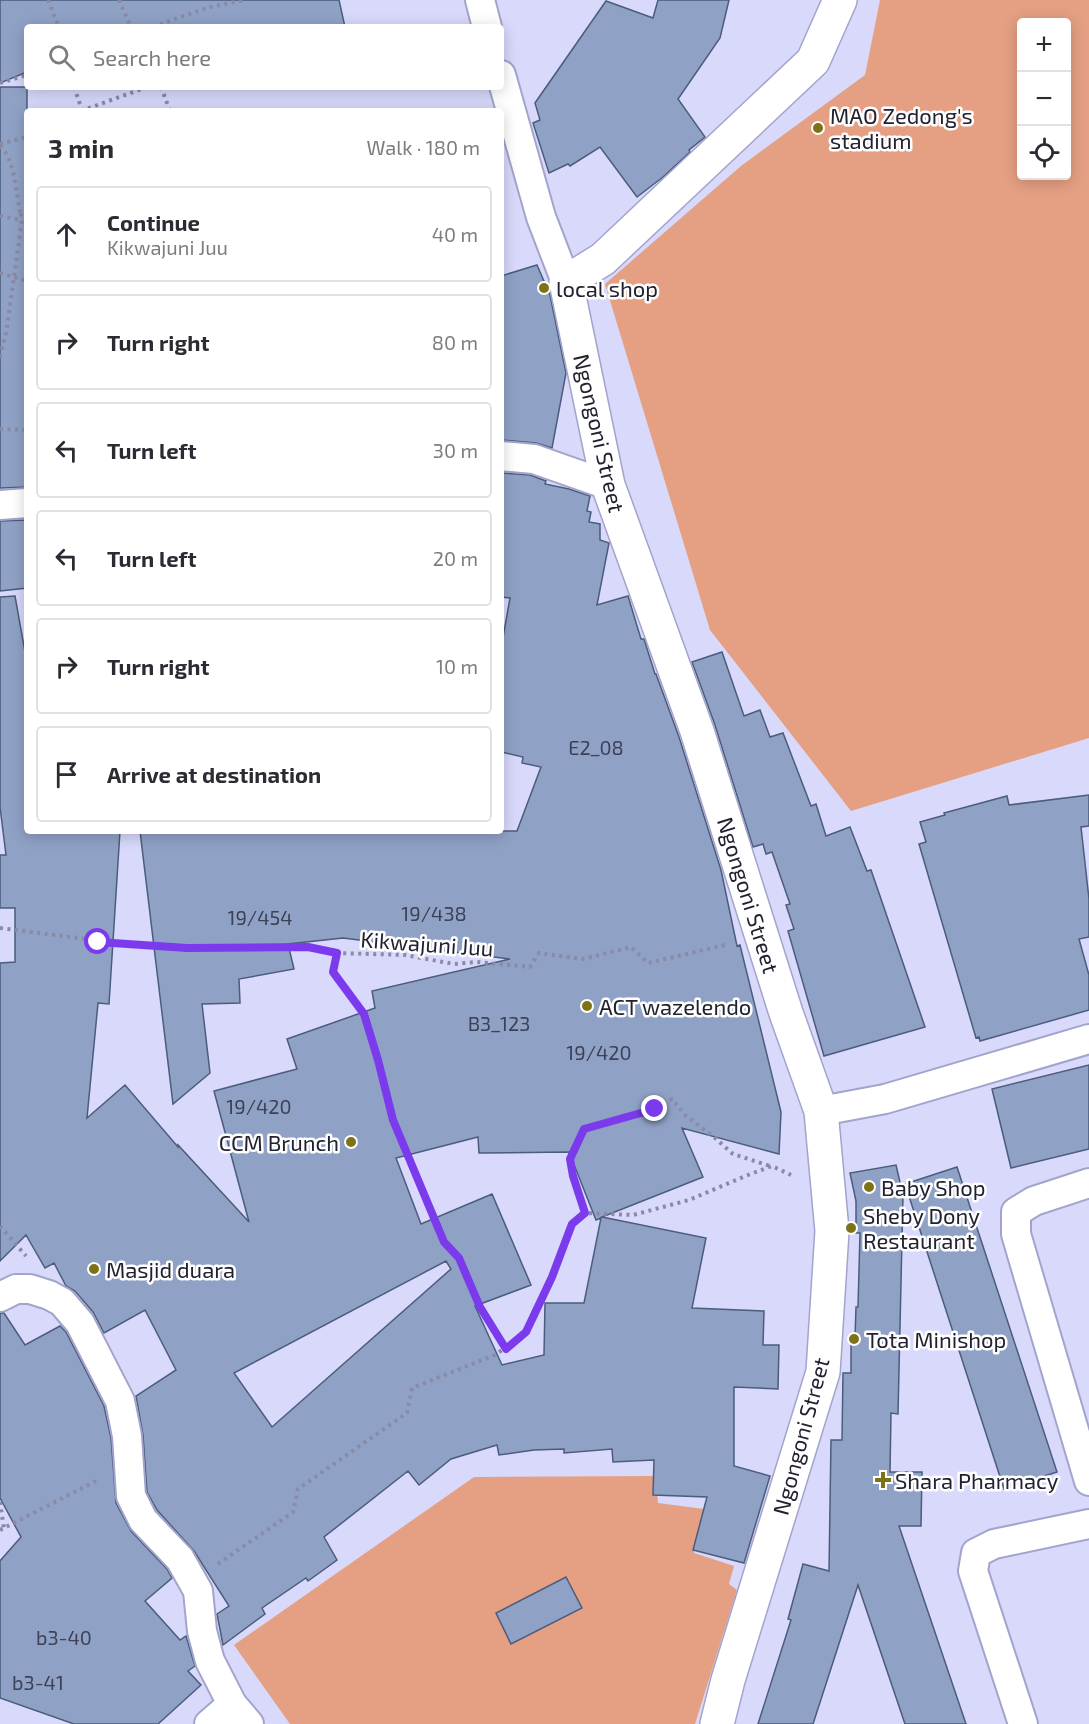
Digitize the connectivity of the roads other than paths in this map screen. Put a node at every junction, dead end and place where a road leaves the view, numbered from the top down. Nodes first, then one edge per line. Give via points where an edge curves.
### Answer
1 (480, 0) edge
2 (840, 0) edge
3 (486, 24) edge
4 (504, 85) edge
5 (566, 282) junction
6 (504, 456) edge
7 (608, 484) junction
8 (24, 503) edge
9 (0, 505) edge
10 (1089, 1039) edge
11 (821, 1111) junction
12 (1089, 1183) edge
13 (0, 1297) edge
14 (1089, 1481) edge
15 (1089, 1524) edge
16 (241, 1714) edge
17 (208, 1724) edge
18 (717, 1724) edge
19 (1023, 1724) edge

1 - 3 street
2 - 5 street via 813,61 603,259
4 - 5 street, Ngongoni Street via 542,217
5 - 7 street, Ngongoni Street
6 - 7 street via 534,459
7 - 11 street, Ngongoni Street via 697,731
8 - 9 street
10 - 11 street via 885,1100
11 - 18 street, Ngongoni Street via 832,1232 823,1372
12 - 14 street via 1034,1201 1016,1212 1016,1234
13 - 16 street via 16,1289 49,1295 62,1302 80,1323 120,1401 131,1496 143,1520 180,1559 198,1591 210,1660
15 - 19 street via 994,1544 976,1553 973,1571
16 - 17 street

